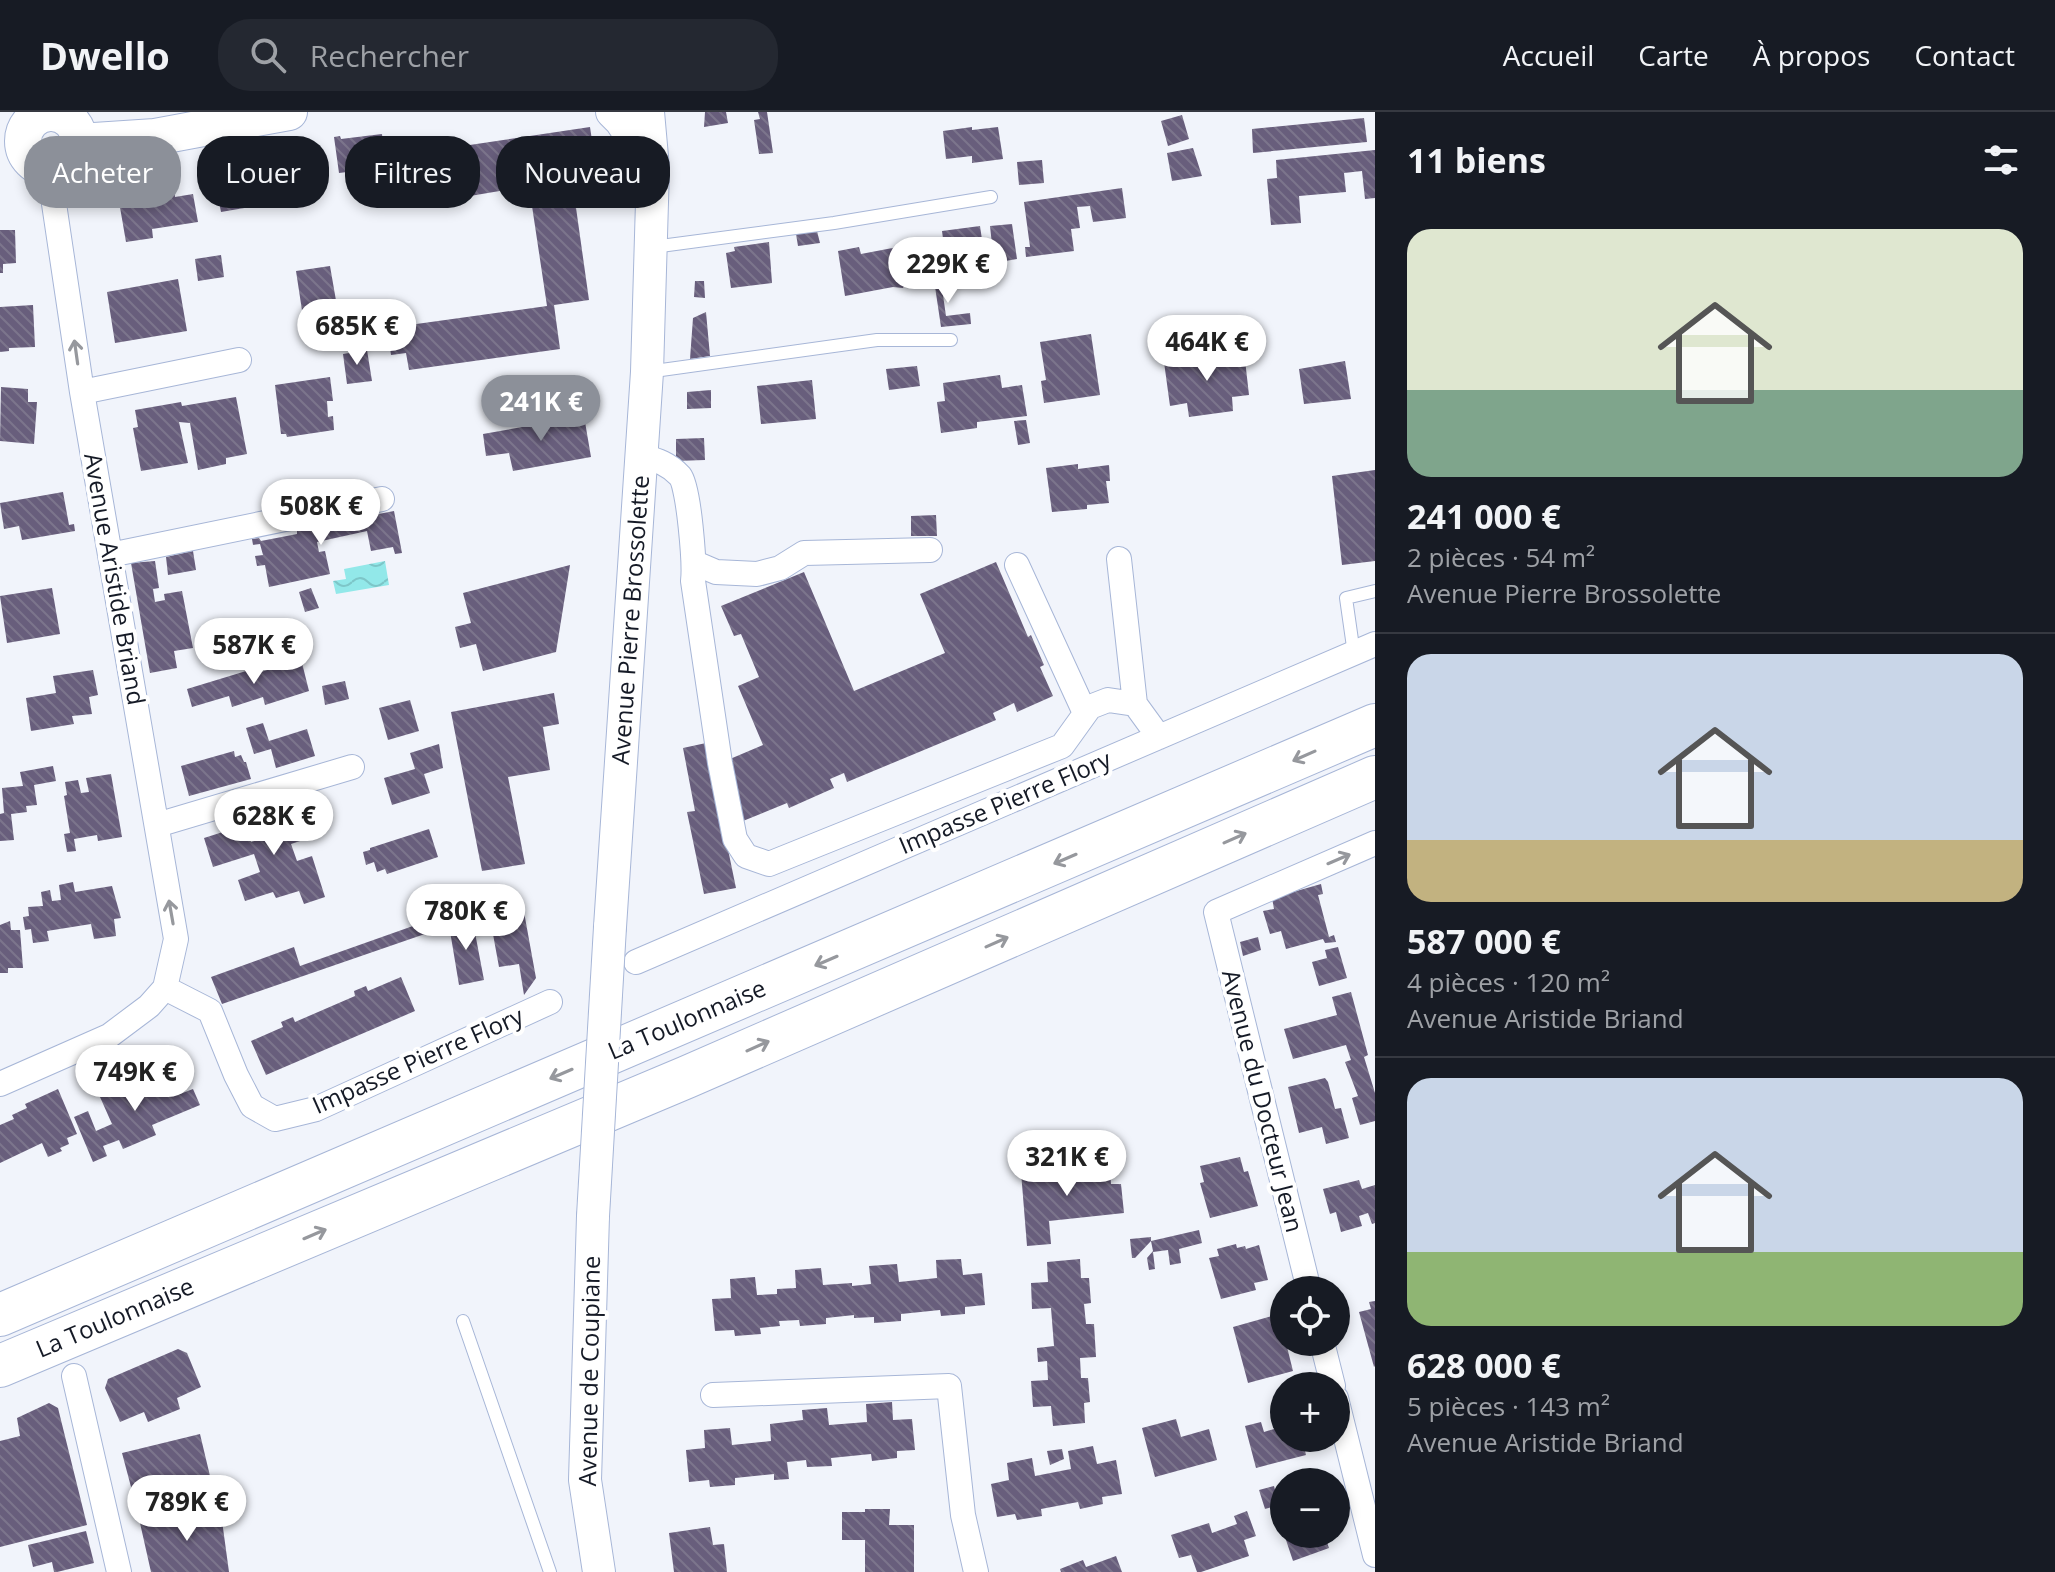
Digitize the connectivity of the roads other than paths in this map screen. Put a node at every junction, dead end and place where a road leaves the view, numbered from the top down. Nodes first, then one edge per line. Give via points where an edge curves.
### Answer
1 (289, 112) edge
2 (612, 112) edge
3 (648, 112) edge
4 (666, 112) edge
5 (41, 113) edge
6 (77, 136) edge
7 (160, 136) edge
8 (631, 136) edge
9 (650, 136) edge
10 (660, 136) edge
11 (24, 149) edge
12 (991, 197) dead end
13 (55, 208) edge
14 (651, 208) edge
15 (650, 247) junction
16 (951, 340) dead end
17 (239, 360) dead end
18 (647, 372) junction
19 (82, 392) junction
20 (642, 456) junction
21 (382, 499) dead end
22 (930, 550) dead end
23 (110, 555) junction
24 (1119, 559) dead end
25 (695, 563) junction
26 (1017, 565) dead end
27 (1375, 591) edge
28 (1364, 649) edge
29 (1135, 704) junction
30 (1085, 713) junction
31 (1375, 725) edge
32 (1159, 737) junction
33 (352, 767) dead end
34 (1375, 777) edge
35 (157, 825) junction
36 (1375, 843) edge
37 (636, 962) dead end
38 (165, 988) junction
39 (550, 1002) dead end
40 (0, 1084) edge
41 (593, 1216) joint
42 (243, 1265) junction
43 (1306, 1276) edge
44 (0, 1315) edge
45 (463, 1321) dead end
46 (0, 1366) edge
47 (74, 1376) dead end
48 (0, 1381) edge
49 (713, 1395) dead end
50 (1349, 1452) edge
51 (1375, 1555) edge
52 (119, 1572) edge
53 (550, 1572) edge
54 (599, 1572) edge
55 (976, 1572) edge

1 - 7 main road
2 - 8 main road
3 - 9 main road, Avenue Pierre Brossolette
4 - 10 main road, Avenue Pierre Brossolette
5 - 6 main road via 67,118
5 - 11 main road via 25,129
12 - 15 lane
19 -> 13 street, Avenue Aristide Briand
14 - 15 main road, Avenue Pierre Brossolette
15 - 18 main road, Avenue Pierre Brossolette
16 - 18 lane via 877,340
17 - 19 street
18 - 20 main road, Avenue Pierre Brossolette
19 - 23 street, Avenue Aristide Briand
20 - 25 street via 666,463 683,479
20 - 41 main road, Avenue Pierre Brossolette, bridge
21 - 23 street
22 - 25 street via 804,553 757,574 716,572
23 - 35 street, Avenue Aristide Briand
24 - 29 street
25 - 30 street via 693,581 720,763 735,839 746,856 769,864 1062,746
26 - 30 street
27 - 28 lane via 1346,598
28 - 32 street, Impasse Pierre Flory
29 - 30 street via 1108,700
29 - 32 street
31 -> 44 highway, La Toulonnaise
32 - 37 street, Impasse Pierre Flory
33 - 35 street
42 -> 34 highway, La Toulonnaise
38 -> 35 street, Avenue Aristide Briand via 176,939
43 -> 36 street, Avenue du Docteur Jean via 1216,912
38 - 39 street, Impasse Pierre Flory via 210,1011 252,1106 275,1119 316,1109
38 - 40 street via 109,1036
41 - 54 main road, Avenue de Coupiane via 585,1480
42 - 46 highway, La Toulonnaise
42 - 48 highway
45 - 53 lane
47 - 52 street
49 - 55 street via 949,1386 963,1515
50 - 51 street

